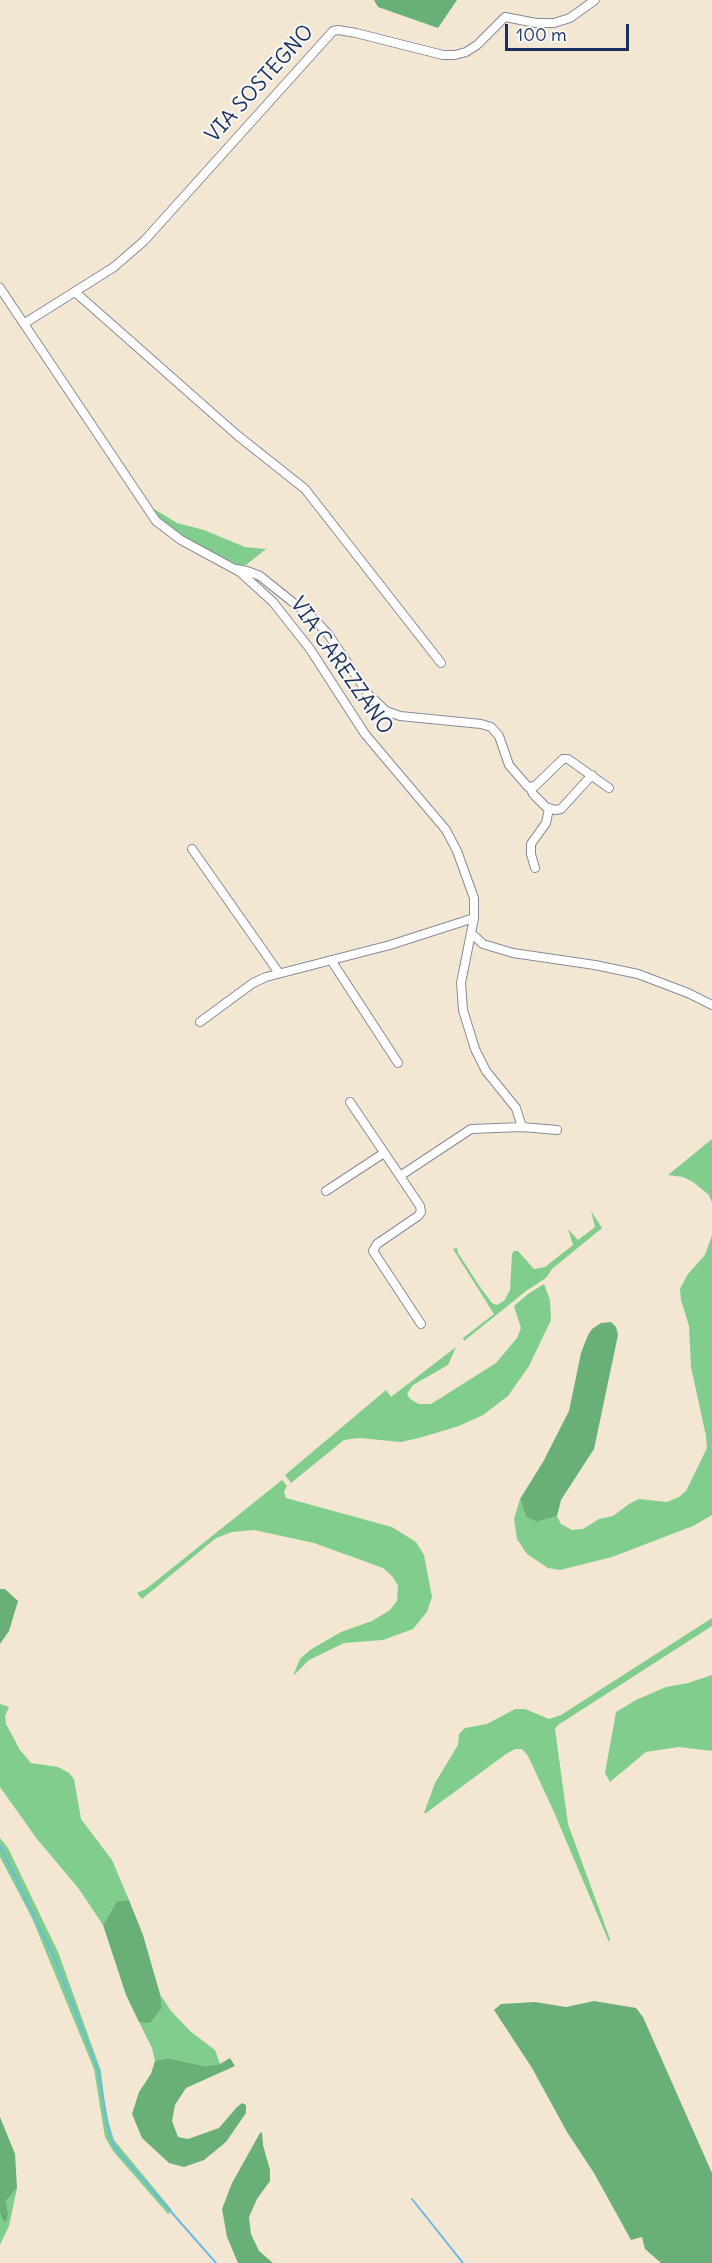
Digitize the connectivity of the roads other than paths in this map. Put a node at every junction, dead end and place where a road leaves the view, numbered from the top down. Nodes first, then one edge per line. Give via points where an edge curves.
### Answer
1 (595, 0) edge
2 (0, 288) edge
3 (75, 292) junction
4 (25, 323) junction
5 (234, 569) junction
6 (441, 663) dead end
7 (592, 775) junction
8 (530, 787) junction
9 (609, 788) dead end
10 (549, 809) junction
11 (192, 849) dead end
12 (535, 867) dead end
13 (474, 918) junction
14 (471, 933) junction
15 (331, 960) junction
16 (279, 973) junction
17 (712, 1005) edge
18 (200, 1022) dead end
19 (398, 1063) dead end
20 (350, 1102) dead end
21 (522, 1127) junction
22 (557, 1130) dead end
23 (384, 1153) junction
24 (400, 1176) junction
25 (326, 1191) dead end
26 (422, 1324) dead end

1 - 3 street, VIA SOSTEGNO via 575,15 554,23 505,17 477,45 455,55 334,30 148,237 119,263
2 - 4 street, VIA CAREZZANO
3 - 4 street, VIA SOSTEGNO
3 - 6 street via 237,435 305,489
4 - 5 street, VIA CAREZZANO via 156,520 181,540
5 - 8 street via 260,576 315,620 369,695 386,711 493,728 509,765
5 - 13 street, VIA CAREZZANO via 265,594 292,624 364,734 446,830 472,888
7 - 8 street via 573,761 563,759
7 - 9 street
7 - 10 street via 561,809
8 - 10 street
10 - 12 street via 546,823 531,844
11 - 16 street
13 - 14 street, VIA CAREZZANO
13 - 15 street
14 - 17 street via 483,944 513,953 638,974
14 - 21 street, VIA CAREZZANO via 461,983 463,1010 486,1071 516,1108
15 - 16 street
15 - 19 street
16 - 18 street via 253,983
20 - 23 street
21 - 22 street
21 - 24 street via 469,1130
23 - 24 street
23 - 25 street
24 - 26 street via 421,1212 373,1251

